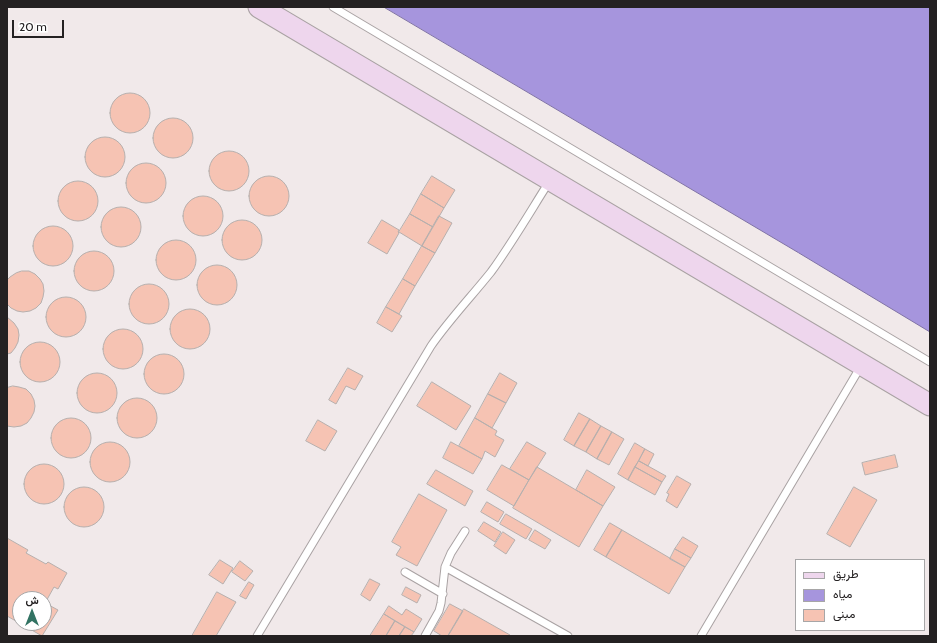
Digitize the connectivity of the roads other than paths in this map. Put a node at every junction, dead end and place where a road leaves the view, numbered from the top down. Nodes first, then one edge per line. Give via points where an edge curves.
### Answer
1 (260, 7) edge
2 (333, 7) edge
3 (550, 180) junction
4 (930, 362) edge
5 (862, 365) junction
6 (930, 405) edge
7 (465, 531) dead end
8 (445, 567) junction
9 (405, 572) dead end
10 (443, 594) junction
11 (257, 636) edge
12 (425, 636) edge
13 (568, 636) edge
14 (701, 636) edge

1 - 3 street
2 - 4 lane
3 - 5 street
3 - 11 lane via 503,255 431,346
5 - 6 street
5 - 14 lane
7 - 8 lane
8 - 10 lane
8 - 13 lane
9 - 10 lane
10 - 12 lane via 439,611

